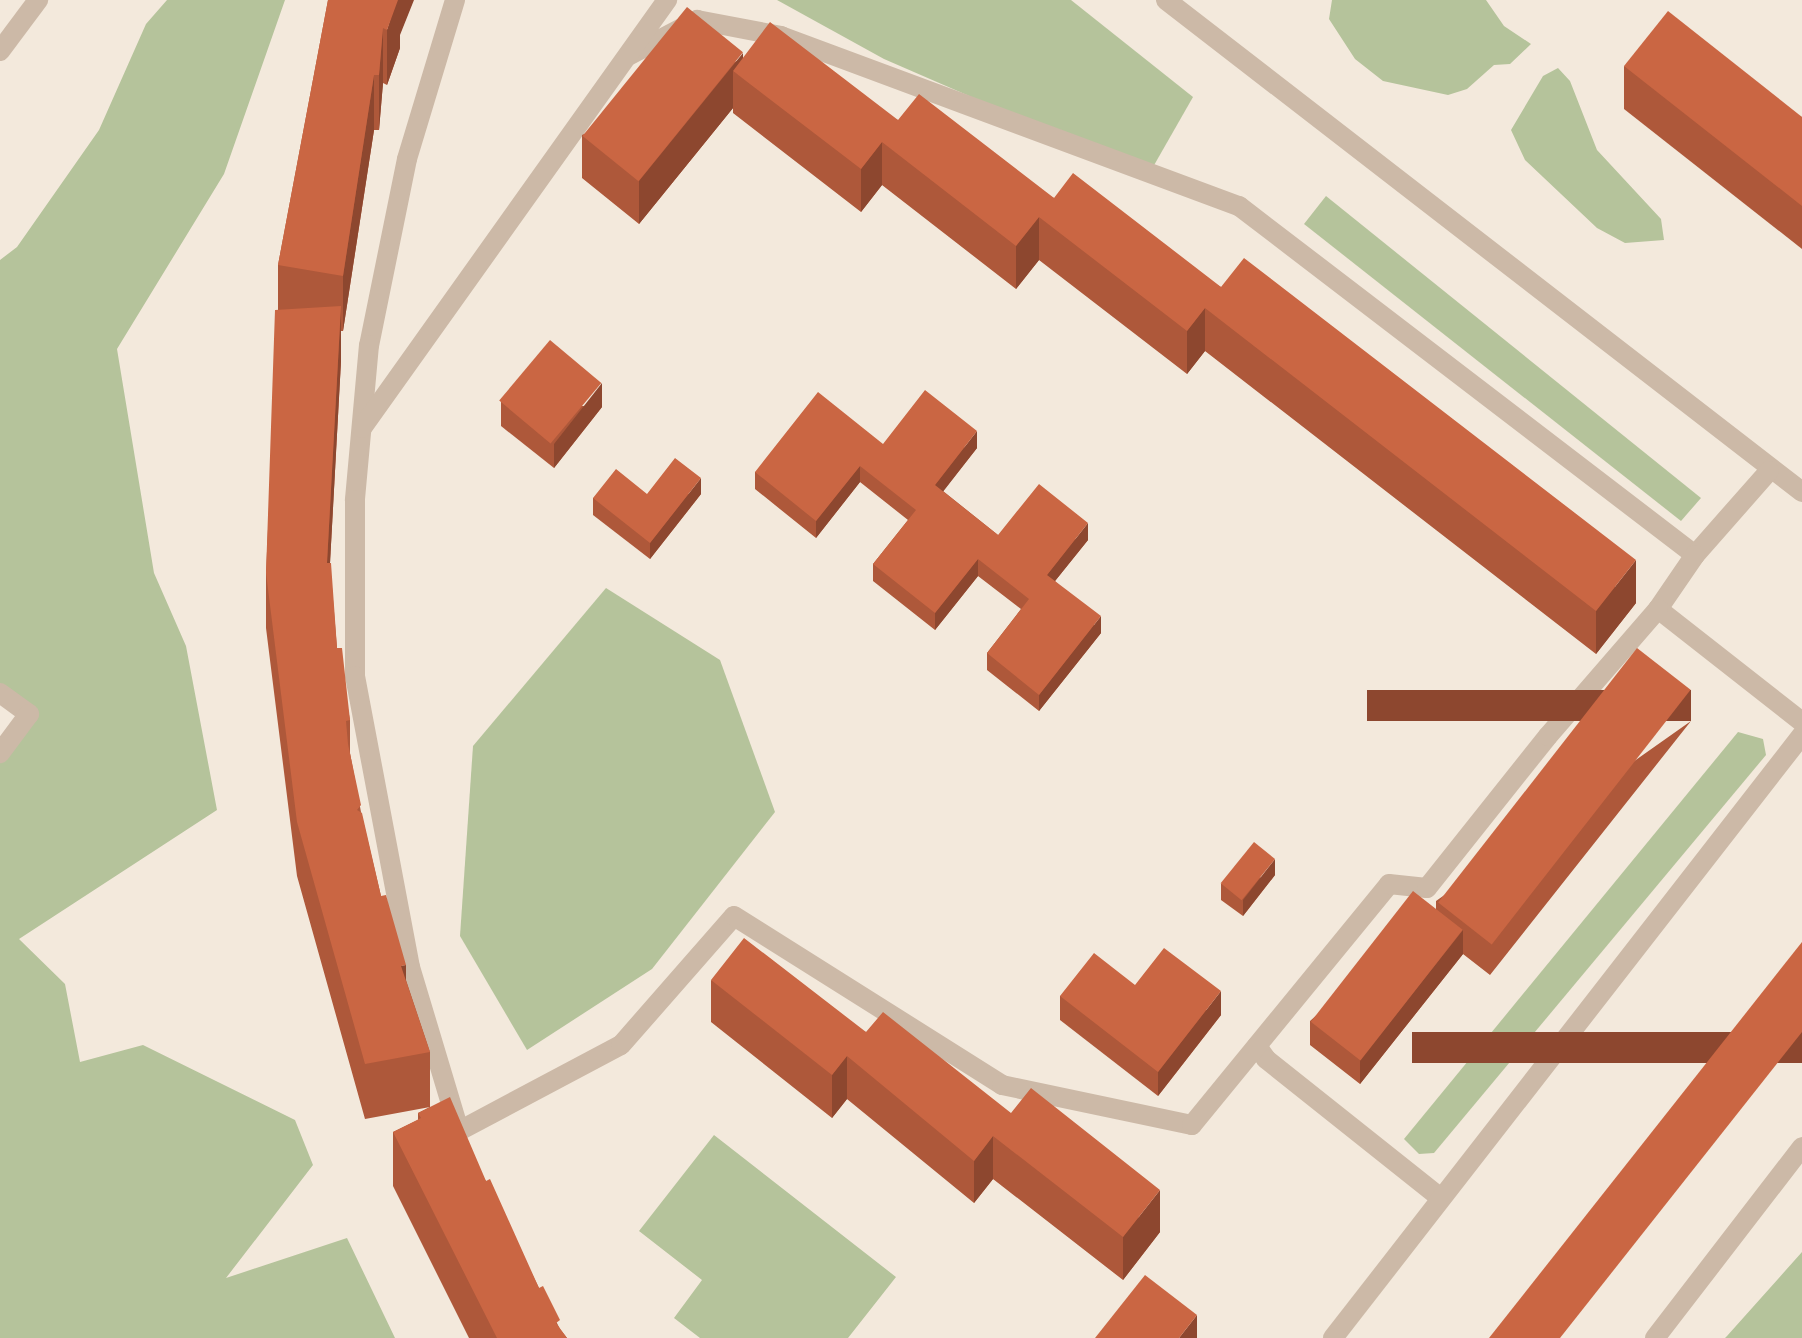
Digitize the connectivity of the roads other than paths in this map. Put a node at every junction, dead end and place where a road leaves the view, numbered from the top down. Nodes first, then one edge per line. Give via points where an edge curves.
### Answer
1 (38, 0) edge
2 (455, 0) edge
3 (667, 0) edge
4 (1166, 0) edge
5 (3, 38) edge
6 (630, 55) junction
7 (362, 428) junction
8 (1769, 471) junction
9 (1802, 492) edge
10 (1695, 555) junction
11 (1658, 609) junction
12 (0, 693) edge
13 (1802, 722) edge
14 (1802, 735) edge
15 (0, 753) edge
16 (1257, 1046) junction
17 (1802, 1147) edge
18 (1441, 1198) junction
19 (1333, 1338) edge
20 (1655, 1338) edge

1 - 5 street
2 - 7 street via 407,159 369,345
3 - 6 street
4 - 8 street
6 - 7 street
6 - 10 street via 697,20 781,36 1239,206
7 - 16 street via 355,500 355,676 410,967 462,1138 621,1045 734,916 1002,1085 1192,1125
8 - 9 street
8 - 10 street
10 - 11 street
11 - 13 street
11 - 16 street via 1427,888 1389,884
12 - 15 street via 29,714
14 - 18 street
16 - 18 street via 1266,1059
17 - 20 street
18 - 19 street

